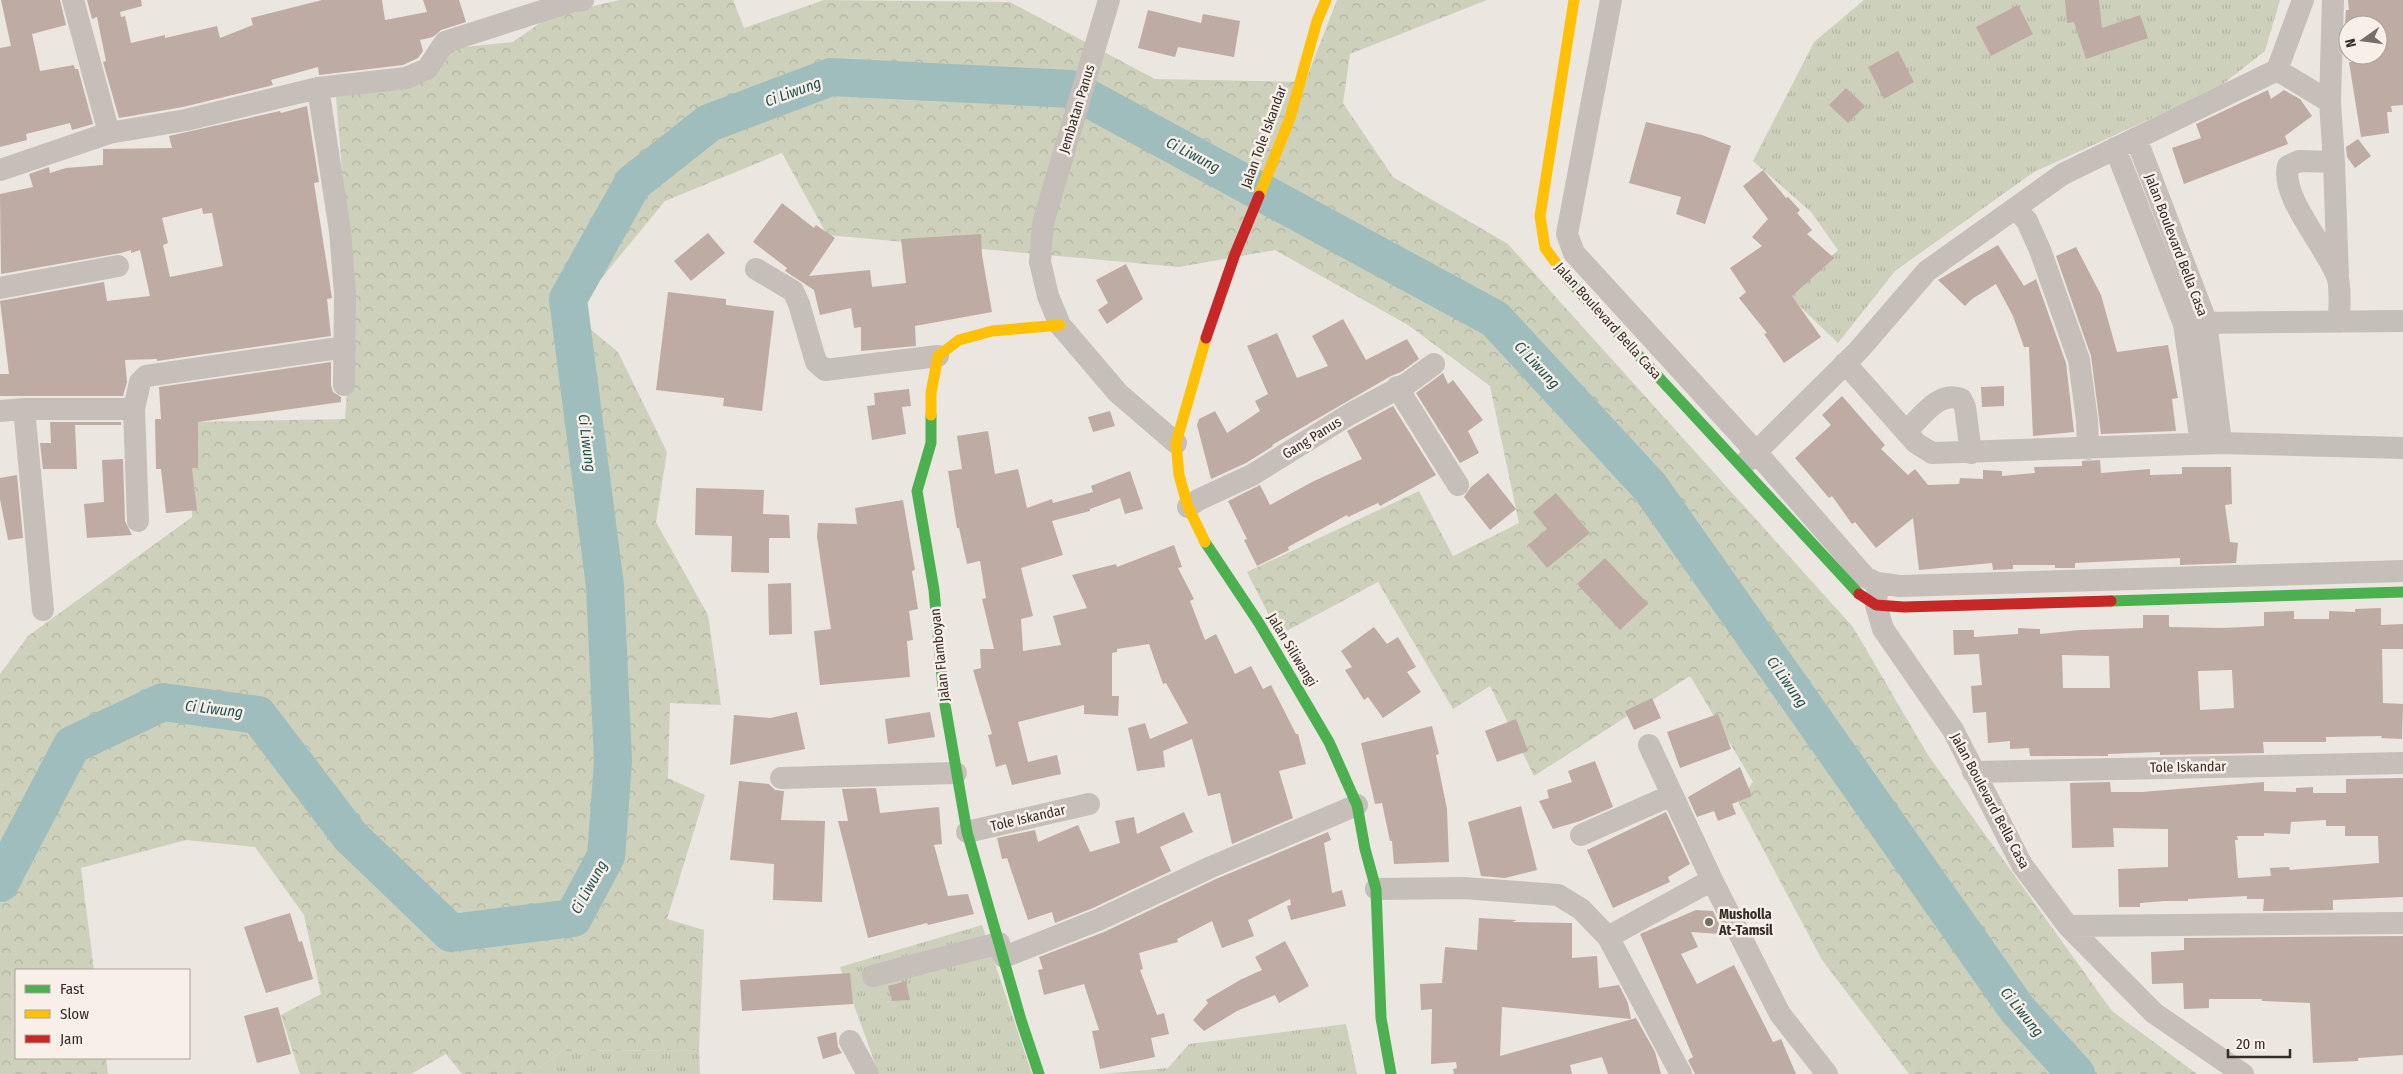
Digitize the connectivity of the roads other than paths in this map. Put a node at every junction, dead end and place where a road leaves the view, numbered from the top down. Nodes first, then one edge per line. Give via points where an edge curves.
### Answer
1 (73, 0) edge
2 (576, 0) edge
3 (1109, 0) edge
4 (1326, 0) edge
5 (1574, 0) edge
6 (1612, 0) edge
7 (2302, 0) edge
8 (2333, 0) edge
9 (2277, 70) junction
10 (318, 88) junction
11 (1560, 90) junction
12 (1593, 96) junction
13 (2330, 102) junction
14 (109, 133) junction
15 (2136, 138) junction
16 (2115, 148) junction
17 (2334, 162) junction
18 (0, 170) edge
19 (2016, 208) junction
20 (1235, 254) joint
21 (1566, 261) junction
22 (118, 266) dead end
23 (756, 269) dead end
24 (2338, 279) junction
25 (0, 288) edge
26 (2403, 321) edge
27 (2339, 322) junction
28 (2195, 323) junction
29 (1060, 325) junction
30 (345, 346) junction
31 (938, 356) junction
32 (1434, 364) dead end
33 (1845, 364) junction
34 (344, 385) dead end
35 (1397, 388) junction
36 (24, 409) junction
37 (134, 409) junction
38 (0, 412) edge
39 (1906, 432) junction
40 (1176, 443) junction
41 (2211, 443) junction
42 (2403, 448) edge
43 (2088, 449) junction
44 (1971, 452) junction
45 (1749, 460) junction
46 (1458, 485) dead end
47 (1188, 507) junction
48 (138, 521) dead end
49 (2403, 571) edge
50 (2403, 592) edge
51 (1877, 594) junction
52 (43, 610) dead end
53 (1649, 745) dead end
54 (2403, 763) edge
55 (1973, 772) junction
56 (956, 773) junction
57 (781, 778) dead end
58 (1672, 795) junction
59 (1089, 804) dead end
60 (1357, 805) junction
61 (967, 832) junction
62 (1581, 835) dead end
63 (1712, 880) junction
64 (1376, 889) junction
65 (2403, 924) edge
66 (2068, 926) junction
67 (1608, 938) junction
68 (1001, 950) junction
69 (873, 976) dead end
70 (850, 1041) dead end
71 (868, 1074) edge
72 (1038, 1074) edge
73 (1392, 1074) edge
74 (1681, 1074) edge
75 (1827, 1074) edge
76 (2243, 1074) edge

1 - 14 street
2 - 10 street via 445,42 427,69 410,76
3 - 29 street, Jembatan Panus via 1043,223 1040,262 1048,296
4 - 20 street, Jalan Tole Iskandar via 1290,118
5 - 11 street, Jalan Boulevard Bella Casa
6 - 12 street, Jalan Boulevard Bella Casa
7 - 9 street
8 - 13 street
9 - 13 street
9 - 15 street
10 - 14 street via 186,120
10 - 30 street via 340,231
11 - 12 street
11 - 21 street, Jalan Boulevard Bella Casa via 1540,216 1545,248
12 - 21 street, Jalan Boulevard Bella Casa via 1567,234
13 - 17 street
14 - 18 street
15 - 16 street
15 - 28 street, Jalan Boulevard Bella Casa
16 - 19 street via 2063,174
16 - 28 street
17 - 24 street
17 - 24 street via 2299,161 2288,166 2286,174 2293,198
19 - 33 street via 1927,271
19 - 43 street via 2027,221 2040,250 2079,360
20 - 40 street, Jalan Siliwangi via 1202,350
21 - 45 street, Jalan Boulevard Bella Casa
22 - 25 street
23 - 31 street via 793,291 816,362 825,370
24 - 27 street
26 - 27 street
27 - 28 street
28 - 41 street
29 - 31 street via 992,332 959,340
29 - 40 street, Jembatan Panus via 1118,393
30 - 34 street
30 - 37 street via 146,376 140,382
31 - 56 street, Jalan Flamboyan via 931,394 931,443 917,491 934,590 944,699
32 - 35 street, Gang Panus
33 - 39 street
33 - 45 street
35 - 46 street
35 - 47 street, Gang Panus via 1252,475
36 - 37 street
36 - 38 street
36 - 52 street
37 - 48 street
39 - 44 street via 1932,453
39 - 44 street via 1932,406 1946,396 1953,396 1961,399 1965,407
40 - 47 street, Jalan Siliwangi via 1179,475
41 - 42 street
41 - 43 street
43 - 44 street
45 - 51 street, Jalan Boulevard Bella Casa via 1860,572
47 - 60 street, Jalan Siliwangi via 1201,536 1259,623 1329,742
49 - 51 street via 1900,586
50 - 51 street via 1904,607
51 - 55 street, Jalan Boulevard Bella Casa via 1883,630 1953,730
53 - 58 street
54 - 55 street, Tole Iskandar
55 - 66 street, Jalan Boulevard Bella Casa via 2022,865
56 - 57 street
56 - 61 street, Jalan Flamboyan
58 - 62 street
58 - 63 street
59 - 61 street, Tole Iskandar
60 - 64 street, Jalan Siliwangi
60 - 68 street via 1211,867 1098,920
61 - 68 street, Jalan Flamboyan
63 - 67 street
63 - 75 street via 1780,1014
64 - 67 street via 1463,888 1558,895 1581,909
64 - 73 street, Jalan Siliwangi via 1381,1018
65 - 66 street
66 - 76 street, Jalan Boulevard Bella Casa via 2154,1013
67 - 74 street
68 - 69 street
68 - 72 street, Jalan Flamboyan
70 - 71 street

